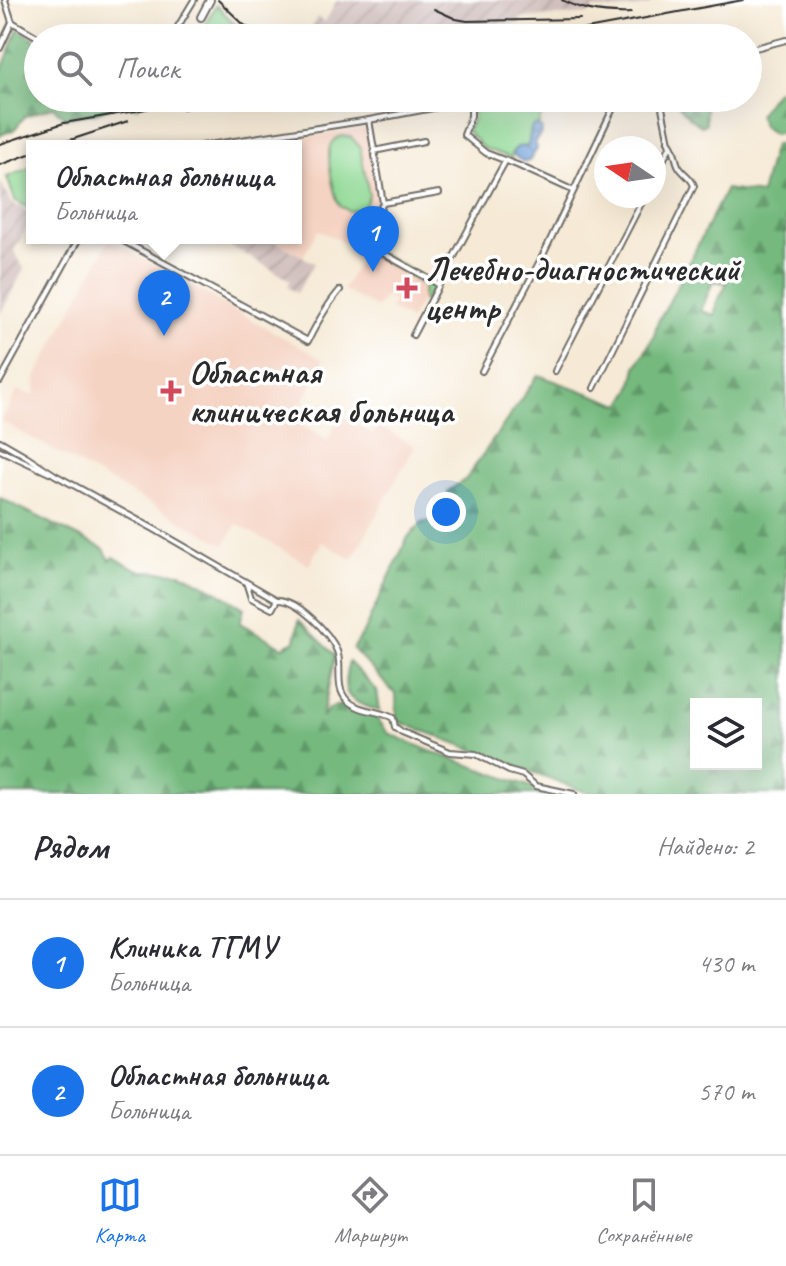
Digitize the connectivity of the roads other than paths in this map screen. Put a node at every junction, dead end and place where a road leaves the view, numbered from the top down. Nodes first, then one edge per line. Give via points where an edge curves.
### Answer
1 (5, 0) edge
2 (194, 0) edge
3 (200, 0) edge
4 (210, 0) edge
5 (203, 14) joint
6 (12, 22) junction
7 (179, 24) edge
8 (24, 29) edge
9 (786, 40) edge
10 (762, 46) edge
11 (0, 48) edge
12 (412, 112) edge
13 (471, 112) edge
14 (611, 112) edge
15 (663, 112) edge
16 (369, 120) junction
17 (241, 140) edge
18 (424, 141) dead end
19 (668, 141) junction
20 (374, 151) junction
21 (666, 155) edge
22 (506, 160) junction
23 (573, 191) junction
24 (439, 193) dead end
25 (383, 203) junction
26 (639, 208) edge
27 (365, 243) junction
28 (76, 244) edge
29 (129, 244) edge
30 (360, 251) dead end
31 (438, 284) junction
32 (340, 290) dead end
33 (413, 335) dead end
34 (482, 371) dead end
35 (555, 371) dead end
36 (0, 381) edge
37 (594, 388) dead end
38 (0, 441) edge
39 (0, 450) edge
40 (55, 475) junction
41 (246, 582) junction
42 (277, 600) junction
43 (574, 794) edge

1 - 6 street
2 - 7 street
3 - 5 street
4 - 5 main road
6 - 8 street
6 - 11 street
9 - 10 street
12 - 16 street
13 - 22 street via 464,135 481,150
14 - 23 street
15 - 19 street
16 - 17 street
16 - 20 street
18 - 20 street
19 - 21 street
19 - 37 street via 694,186
20 - 25 street
22 - 23 street
22 - 31 street
23 - 34 street
24 - 25 street
25 - 27 street
26 - 35 street
27 - 30 street
27 - 31 street
28 - 36 street
29 - 32 street via 308,341
31 - 33 street
38 - 40 street
39 - 40 street
40 - 41 street
41 - 42 street
41 - 42 street via 251,598 272,609
42 - 43 street via 301,609 333,643 347,700 393,718 402,732 450,752 476,754 536,786

